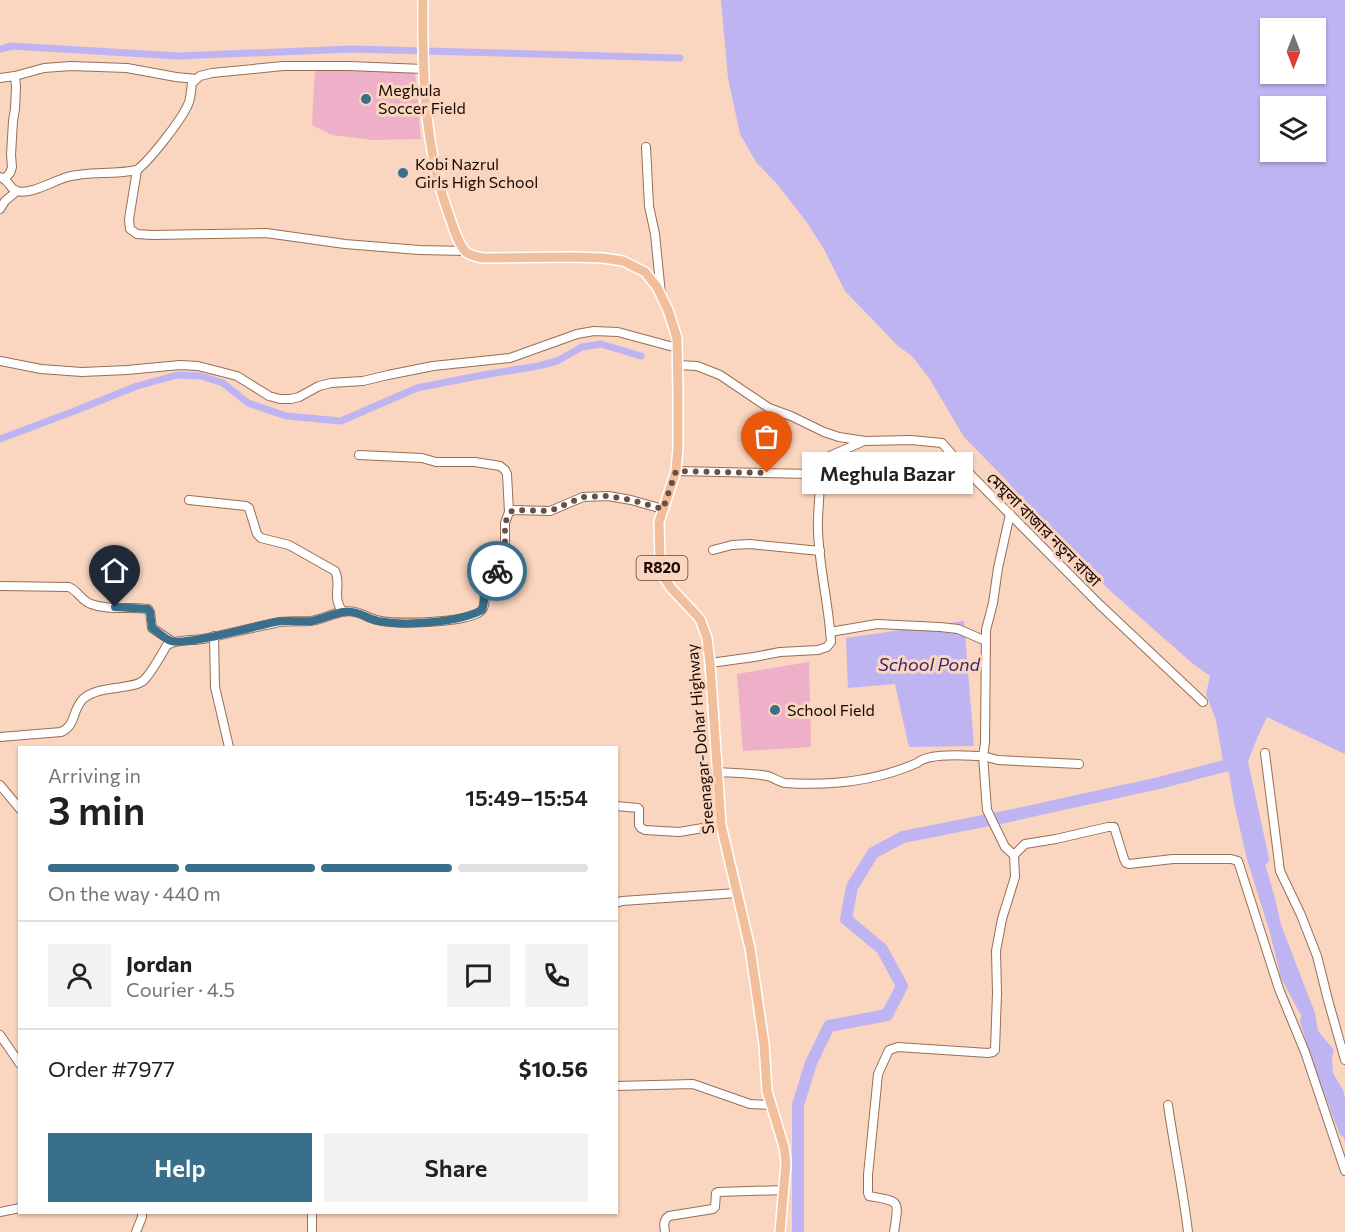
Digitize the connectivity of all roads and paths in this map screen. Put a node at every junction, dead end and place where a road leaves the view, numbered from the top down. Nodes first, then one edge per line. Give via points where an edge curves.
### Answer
1 (423, 0) edge
2 (423, 66) junction
3 (15, 76) junction
4 (0, 78) edge
5 (196, 79) junction
6 (646, 147) dead end
7 (137, 170) junction
8 (2, 178) edge
9 (17, 191) junction
10 (0, 209) edge
11 (465, 251) junction
12 (661, 295) junction
13 (677, 348) junction
14 (0, 360) edge
15 (678, 365) junction
16 (865, 441) junction
17 (359, 455) dead end
18 (676, 471) junction
19 (819, 478) junction
20 (189, 500) dead end
21 (663, 509) junction
22 (510, 512) junction
23 (1010, 514) junction
24 (713, 550) dead end
25 (820, 551) junction
26 (0, 586) edge
27 (343, 612) junction
28 (830, 632) junction
29 (214, 636) junction
30 (986, 641) junction
31 (173, 642) junction
32 (710, 663) junction
33 (1203, 702) dead end
34 (0, 737) edge
35 (229, 746) edge
36 (1265, 753) dead end
37 (983, 756) junction
38 (1078, 764) dead end
39 (717, 772) junction
40 (0, 785) edge
41 (618, 806) edge
42 (18, 807) edge
43 (721, 825) junction
44 (1014, 855) junction
45 (737, 893) junction
46 (618, 902) edge
47 (0, 1035) edge
48 (1345, 1060) edge
49 (18, 1061) edge
50 (618, 1086) edge
51 (771, 1105) junction
52 (1168, 1105) dead end
53 (1345, 1171) edge
54 (783, 1190) junction
55 (18, 1208) edge
56 (0, 1212) edge
57 (142, 1214) edge
58 (312, 1214) edge
59 (136, 1232) edge
60 (312, 1232) edge
61 (665, 1232) edge
62 (780, 1232) edge
63 (894, 1232) edge
64 (1188, 1232) edge

1 - 2 main road
2 - 5 street via 283,66 223,71
2 - 11 main road via 431,151 442,196
3 - 4 street
3 - 5 street via 44,68 88,66
3 - 8 street via 12,167
5 - 7 street via 180,118
6 - 12 street
7 - 9 street via 71,176 31,191
7 - 11 street via 129,219 130,229 137,234 266,233 345,244
8 - 9 street
9 - 10 street
11 - 12 main road, Sreenagar-Dohar Highway / R820 via 483,258 623,261 645,272
12 - 13 main road, Sreenagar-Dohar Highway / R820
13 - 14 street via 618,332 594,331 510,358 331,383 291,399 269,396 237,376 198,366 82,372
13 - 15 main road, Sreenagar-Dohar Highway / R820
15 - 16 street, মেঘুলা বাজার নতুন রাস্তা via 697,366 720,375 769,408 824,432
15 - 18 main road, Sreenagar-Dohar Highway / R820
16 - 19 street via 823,459
16 - 23 street, মেঘুলা বাজার নতুন রাস্তা via 942,443
17 - 22 street via 500,466 507,474
18 - 19 street via 812,474
18 - 21 main road, Sreenagar-Dohar Highway / R820
19 - 25 street
20 - 27 street via 249,508 261,538 289,544 335,572 336,597
21 - 22 street via 608,496 583,497 550,511
21 - 32 main road, Sreenagar-Dohar Highway / R820 via 659,545 663,576 700,619
22 - 27 street via 505,523 505,561 486,579 482,610 421,623 390,623
23 - 30 street
23 - 33 street, মেঘুলা বাজার নতুন রাস্তা
24 - 25 street via 750,544
25 - 28 street
26 - 31 street via 69,587 88,603 107,609 148,609 152,628
27 - 29 street via 312,621 276,622
28 - 30 street via 877,624 940,627 958,629
28 - 32 street via 831,642 818,650 780,651
29 - 31 street
29 - 35 street via 215,687
30 - 37 street
31 - 34 street via 138,684 93,692 84,699 65,731
32 - 39 main road, Sreenagar-Dohar Highway / R820
36 - 48 street via 1280,871 1317,956
37 - 38 street
37 - 39 street via 931,757 882,777 818,784 781,783 766,776
37 - 44 street via 987,810 1005,847
39 - 43 main road, Sreenagar-Dohar Highway / R820
40 - 42 street
41 - 43 street via 638,808 639,825 645,830 679,832
43 - 45 main road, Sreenagar-Dohar Highway / R820
44 - 53 street via 1025,844 1114,827 1129,864 1238,861
44 - 63 street via 1015,877 996,951 995,1050 988,1053 898,1047 889,1050 878,1074 868,1193 895,1202 898,1209
45 - 46 street
45 - 51 main road, Sreenagar-Dohar Highway / R820 via 750,948
47 - 49 street
50 - 51 street via 693,1084 750,1104
51 - 54 main road, Sreenagar-Dohar Highway / R820 via 784,1147
52 - 64 street
54 - 61 street via 718,1191 713,1209 669,1216
54 - 62 main road, Sreenagar-Dohar Highway / R820
55 - 56 street
57 - 59 street
58 - 60 street

